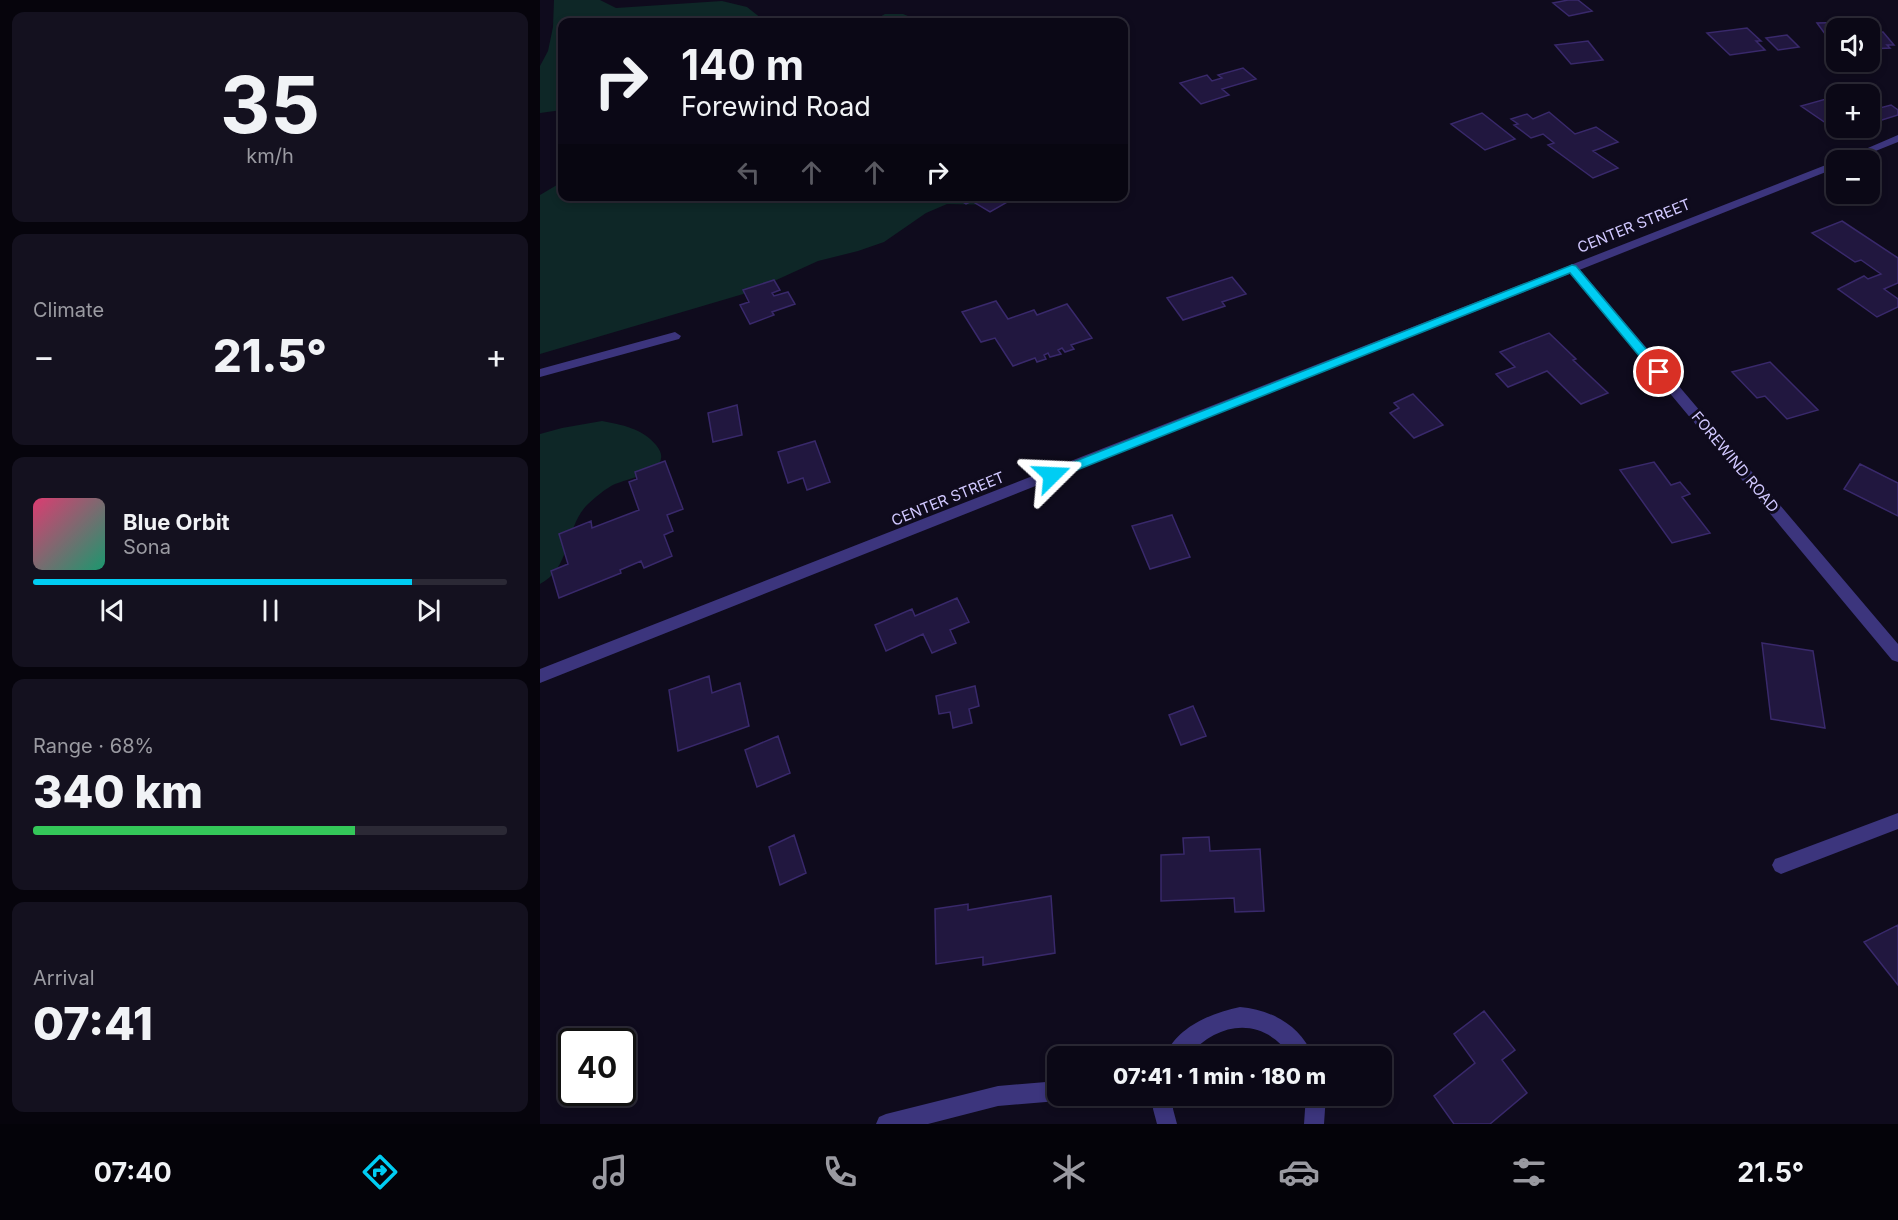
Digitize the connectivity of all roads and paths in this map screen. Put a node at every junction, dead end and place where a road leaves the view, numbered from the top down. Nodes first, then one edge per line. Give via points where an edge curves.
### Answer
1 (1898, 138) edge
2 (1869, 150) edge
3 (1826, 168) edge
4 (1572, 268) junction
5 (675, 336) dead end
6 (540, 373) edge
7 (1898, 655) edge
8 (540, 676) edge
9 (1898, 821) edge
10 (1781, 865) dead end
11 (1182, 1046) edge
12 (1297, 1046) edge
13 (1047, 1092) edge
14 (1163, 1106) edge
15 (1315, 1106) edge
16 (886, 1124) edge
17 (1167, 1124) edge
18 (1314, 1124) edge

1 - 2 street
3 - 4 street, CENTER STREET
4 - 7 street, FOREWIND ROAD
4 - 8 street, CENTER STREET
5 - 6 street
9 - 10 street
11 - 12 street via 1202,1028 1222,1019 1243,1017 1263,1021
13 - 16 street via 998,1096
14 - 17 street
15 - 18 street

